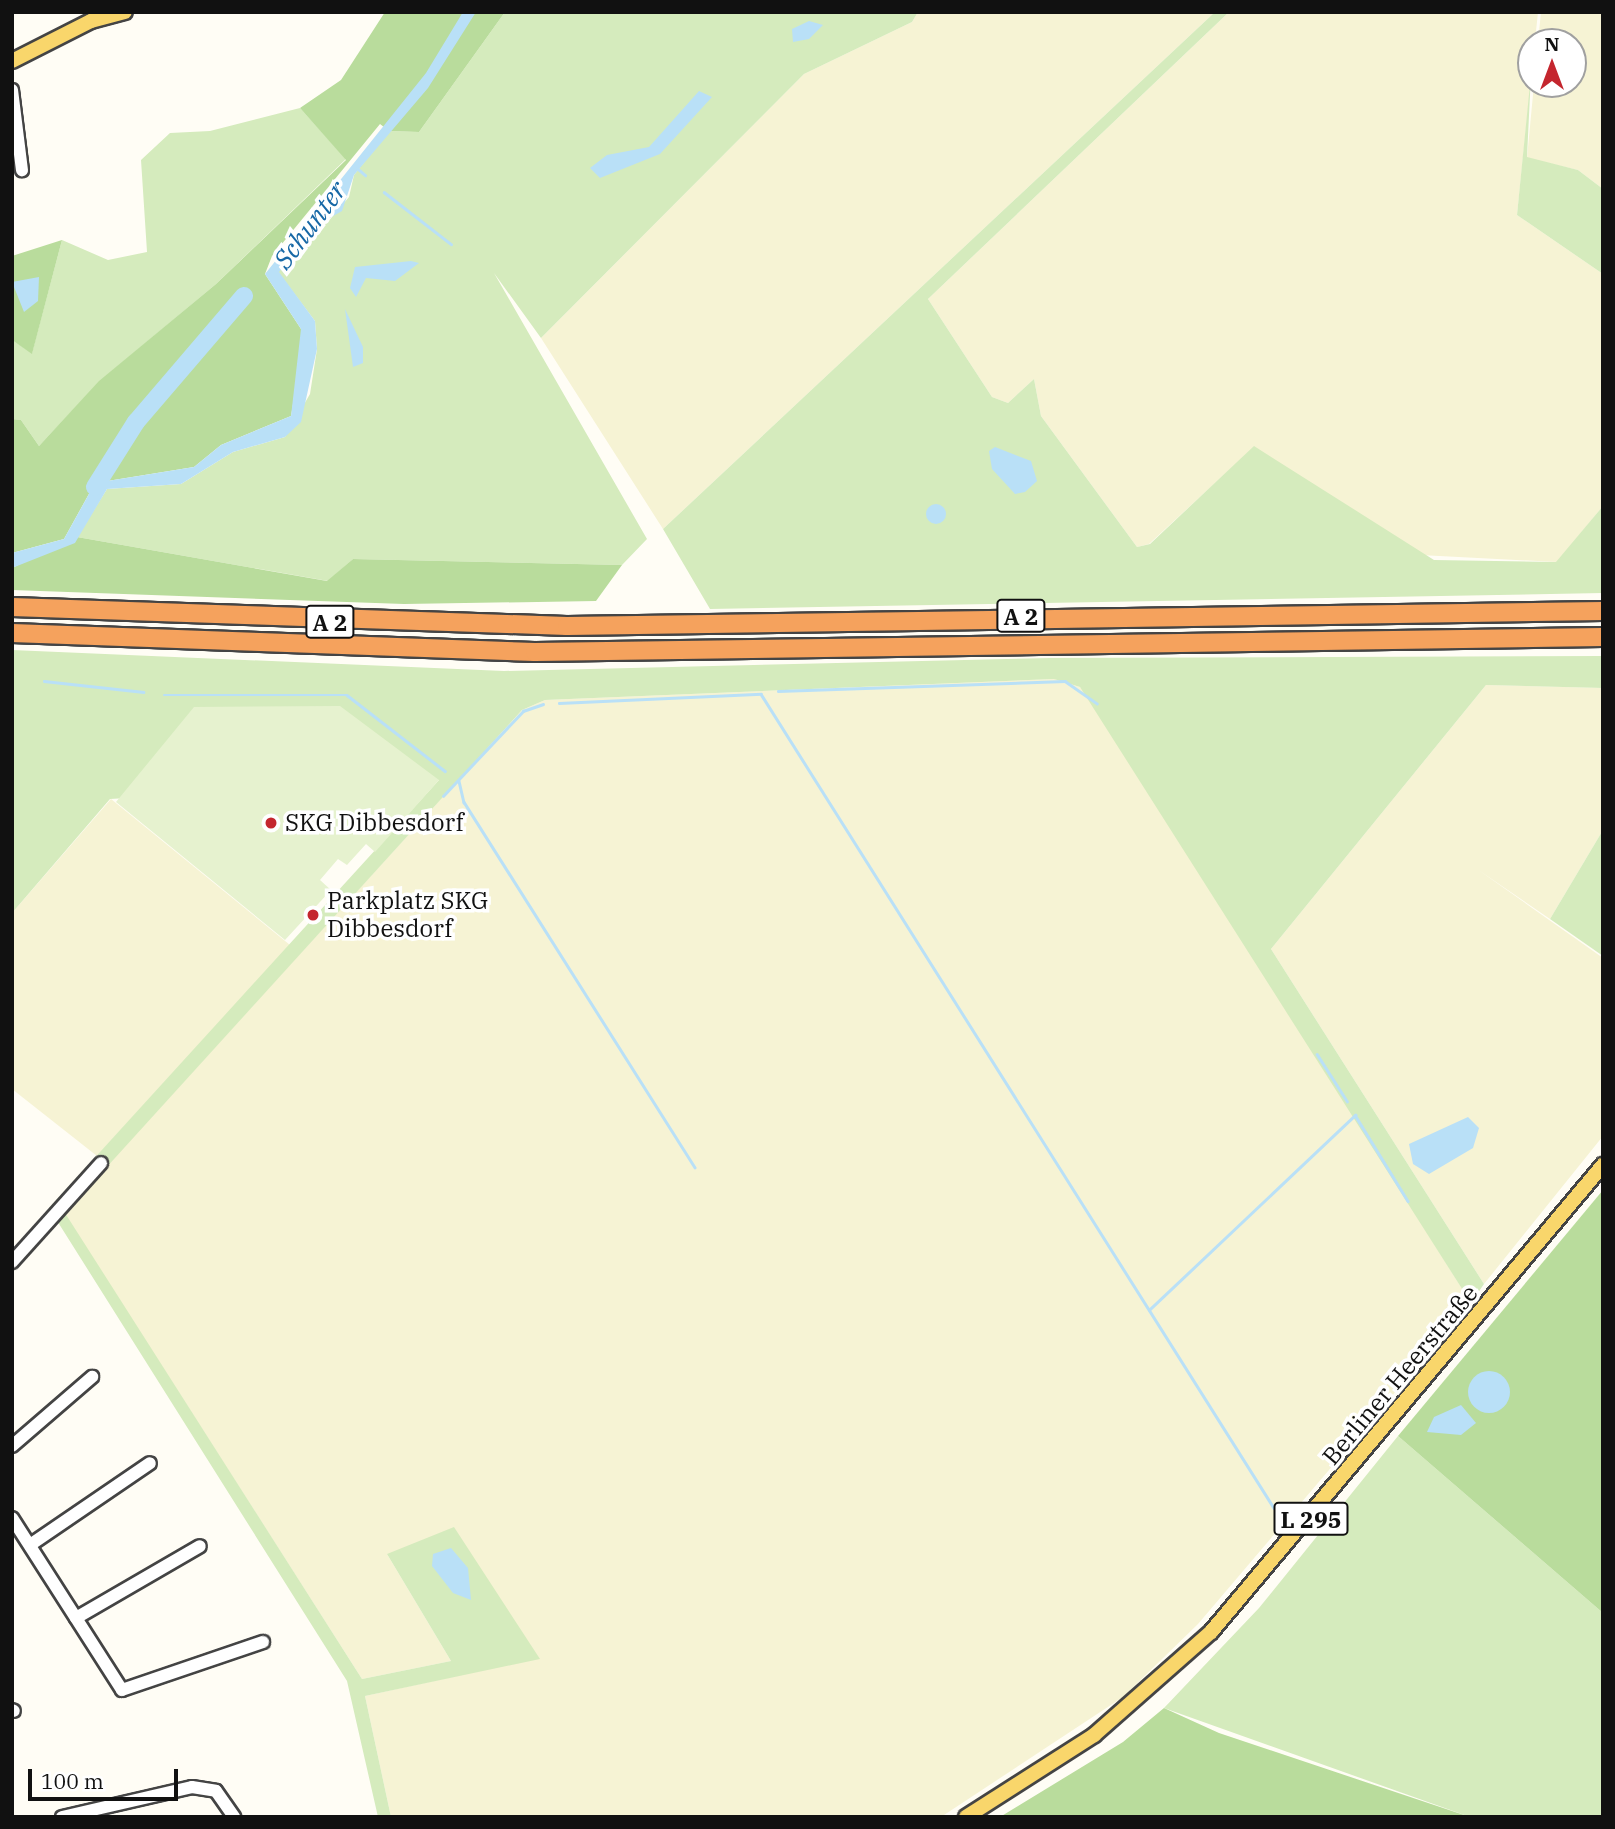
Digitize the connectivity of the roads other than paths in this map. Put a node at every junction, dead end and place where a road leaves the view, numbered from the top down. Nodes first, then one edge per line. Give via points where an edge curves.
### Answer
1 (125, 12) edge
2 (12, 61) edge
3 (12, 90) edge
4 (23, 170) dead end
5 (12, 607) edge
6 (1603, 611) edge
7 (12, 633) edge
8 (1543, 636) junction
9 (1603, 637) edge
10 (1603, 649) edge
11 (101, 1163) dead end
12 (1603, 1166) edge
13 (12, 1262) edge
14 (92, 1377) dead end
15 (12, 1446) edge
16 (150, 1463) dead end
17 (12, 1518) edge
18 (30, 1545) junction
19 (200, 1546) dead end
20 (76, 1618) junction
21 (262, 1642) dead end
22 (62, 1817) edge
23 (234, 1817) edge
24 (966, 1817) edge

1 - 2 main road via 91,21
3 - 4 street
5 - 6 highway, A 2 via 567,626
7 - 8 highway, A 2 via 535,652
8 - 9 highway, A 2
8 - 10 highway via 1567,648
11 - 13 street
12 - 24 main road, Berliner Heerstraße / L 295 via 1211,1632 1094,1735
14 - 15 street
16 - 18 street
17 - 18 street
18 - 20 street
19 - 20 street
20 - 21 street via 121,1690
22 - 23 street via 192,1787 216,1791

